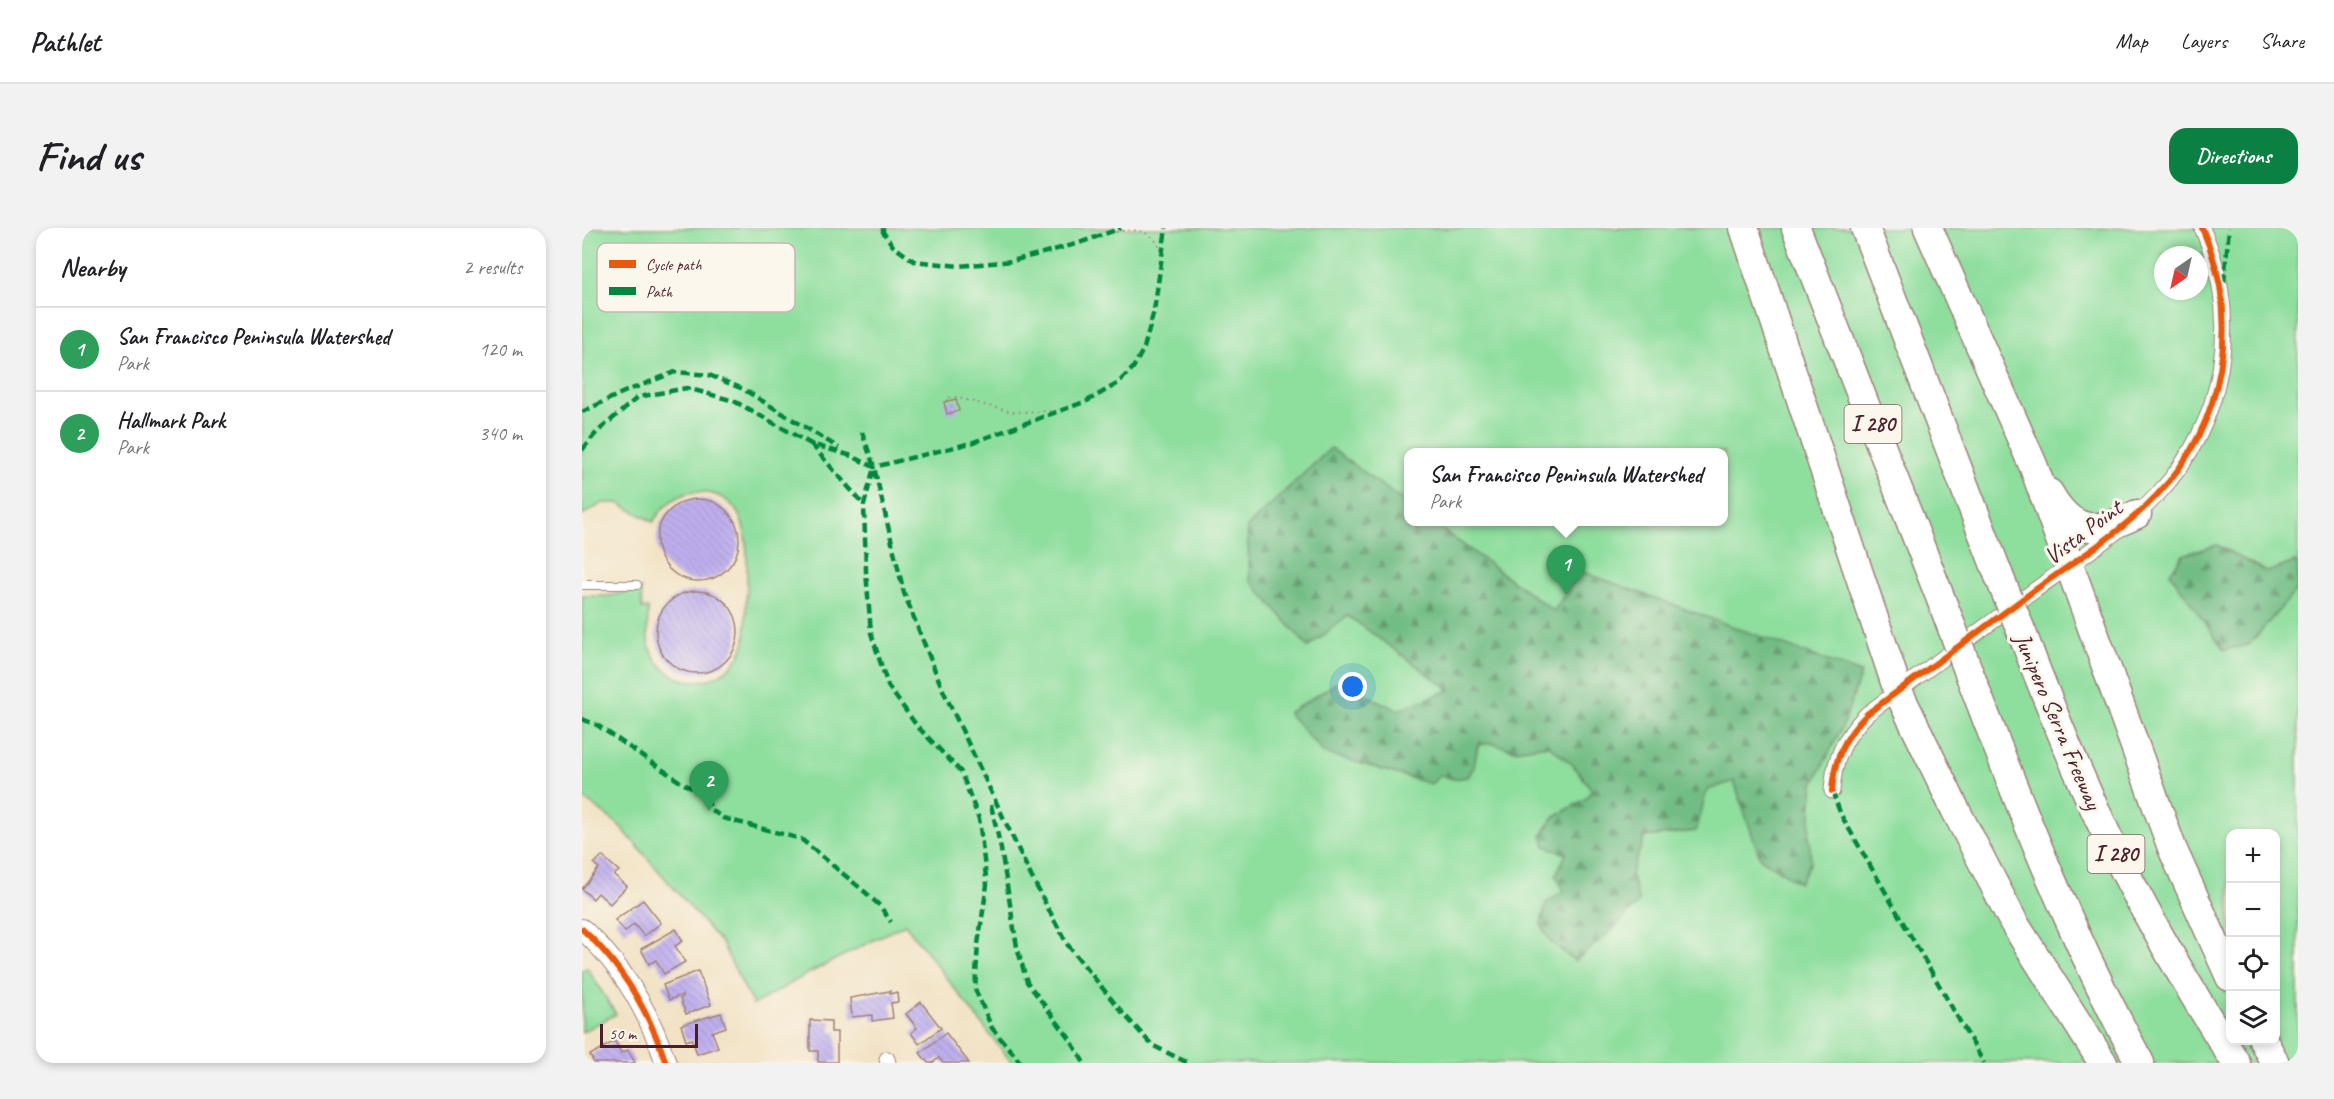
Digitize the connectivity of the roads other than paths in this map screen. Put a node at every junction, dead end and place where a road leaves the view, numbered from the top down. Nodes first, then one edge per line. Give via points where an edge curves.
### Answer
1 (1744, 228) edge
2 (1796, 228) edge
3 (1865, 228) edge
4 (1928, 228) edge
5 (2202, 228) edge
6 (2033, 465) junction
7 (2137, 514) junction
8 (2068, 566) junction
9 (582, 585) edge
10 (637, 585) dead end
11 (1898, 691) junction
12 (1832, 791) dead end
13 (582, 929) edge
14 (2226, 968) edge
15 (2265, 1045) edge
16 (666, 1063) edge
17 (2103, 1063) edge
18 (2140, 1063) edge
19 (2236, 1063) edge
20 (2275, 1063) edge

1 - 11 highway
2 - 18 highway, I 280, bridge via 2052,885
3 - 19 highway, Junipero Serra Freeway / I 280, bridge via 2081,780 2178,968
4 - 6 highway
5 - 7 street, Vista Point via 2223,297 2218,383 2208,416 2187,455 2159,493
6 - 7 highway via 2058,507 2072,521 2101,527
6 - 8 highway
7 - 8 street, Vista Point
8 - 11 street, Vista Point
8 - 14 highway via 2172,848
9 - 10 lane
11 - 12 street, Vista Point via 1867,714 1845,740 1833,771
11 - 17 highway via 2014,922
13 - 16 street via 624,976 647,1016
15 - 20 highway

